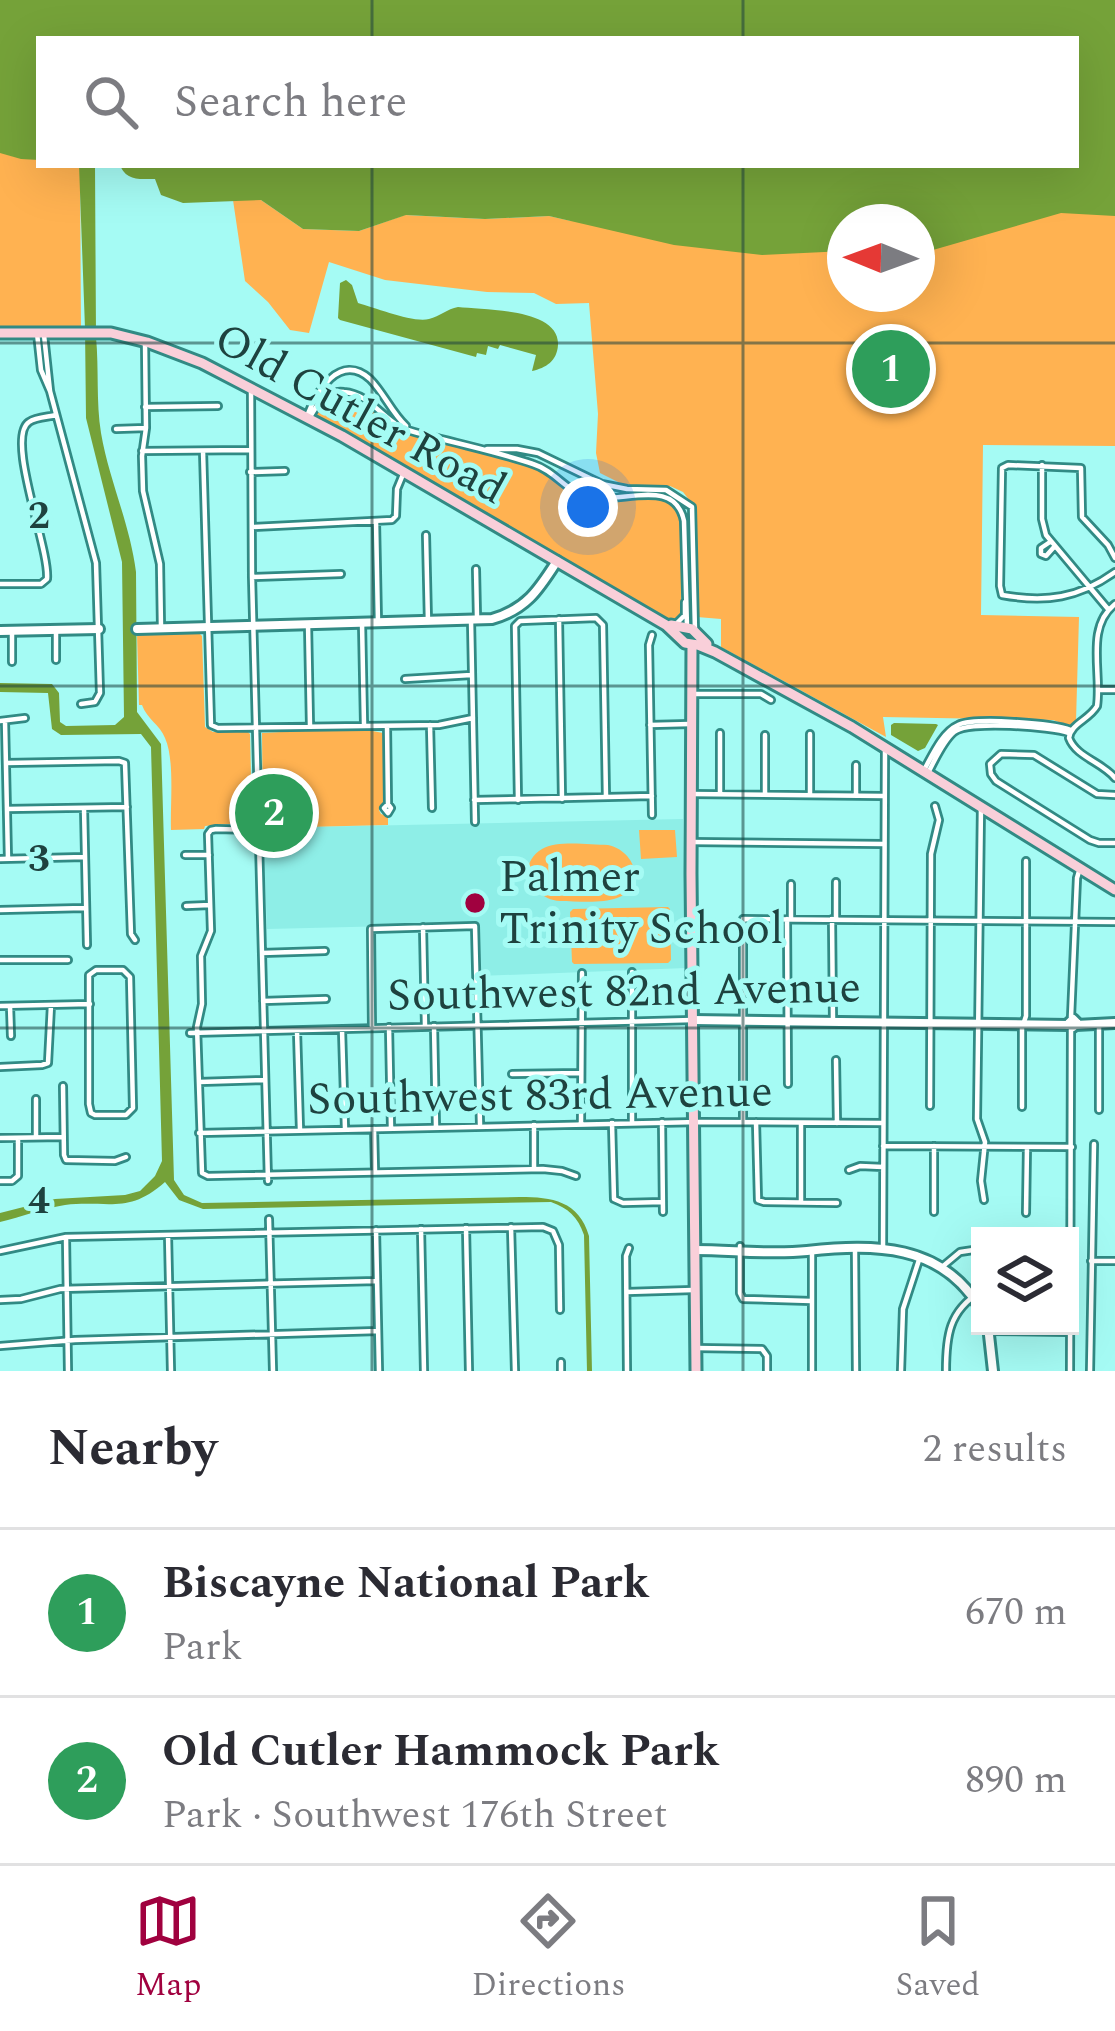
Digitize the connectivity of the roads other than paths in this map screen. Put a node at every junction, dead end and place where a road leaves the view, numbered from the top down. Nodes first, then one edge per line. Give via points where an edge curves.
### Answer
1 (40, 332) junction
2 (0, 333) edge
3 (145, 341) junction
4 (251, 387) junction
5 (320, 390) junction
6 (328, 395) junction
7 (318, 399) junction
8 (218, 406) dead end
9 (146, 407) junction
10 (56, 415) junction
11 (308, 417) junction
12 (392, 417) junction
13 (146, 428) junction
14 (116, 429) dead end
15 (250, 450) junction
16 (142, 451) junction
17 (203, 451) junction
18 (501, 452) junction
19 (1042, 465) junction
20 (250, 472) junction
21 (285, 472) dead end
22 (404, 472) junction
23 (589, 479) junction
24 (624, 489) junction
25 (638, 493) junction
26 (584, 496) junction
27 (623, 498) junction
28 (683, 506) junction
29 (376, 521) junction
30 (251, 527) junction
31 (426, 535) dead end
32 (1115, 558) edge
33 (557, 561) junction
34 (476, 569) dead end
35 (1115, 572) edge
36 (341, 574) dead end
37 (252, 577) junction
38 (685, 578) junction
39 (0, 584) edge
40 (1093, 588) junction
41 (1115, 604) edge
42 (1107, 610) junction
43 (1113, 617) edge
44 (474, 620) junction
45 (559, 620) junction
46 (428, 622) junction
47 (362, 623) junction
48 (378, 623) junction
49 (308, 624) junction
50 (668, 625) junction
51 (253, 626) junction
52 (161, 628) junction
53 (207, 628) junction
54 (99, 629) junction
55 (137, 629) dead end
56 (56, 630) junction
57 (0, 631) edge
58 (12, 631) junction
59 (652, 635) dead end
60 (689, 637) junction
61 (710, 650) junction
62 (56, 660) dead end
63 (12, 662) dead end
64 (689, 664) junction
65 (472, 675) junction
66 (405, 679) dead end
67 (1098, 689) junction
68 (1115, 690) edge
69 (690, 694) junction
70 (771, 700) dead end
71 (81, 704) dead end
72 (25, 718) dead end
73 (473, 718) junction
74 (3, 721) edge
75 (364, 724) junction
76 (690, 724) junction
77 (430, 725) junction
78 (650, 725) junction
79 (310, 726) junction
80 (386, 726) junction
81 (256, 728) junction
82 (1070, 732) junction
83 (720, 734) dead end
84 (810, 734) dead end
85 (765, 735) dead end
86 (886, 748) junction
87 (6, 763) junction
88 (856, 765) dead end
89 (926, 771) junction
90 (1115, 778) edge
91 (691, 794) junction
92 (720, 794) junction
93 (765, 795) junction
94 (810, 795) junction
95 (1115, 795) edge
96 (652, 796) junction
97 (856, 796) junction
98 (883, 796) junction
99 (606, 797) junction
100 (562, 799) junction
101 (474, 800) junction
102 (518, 800) junction
103 (388, 804) dead end
104 (935, 806) dead end
105 (981, 806) junction
106 (128, 807) junction
107 (84, 808) junction
108 (432, 808) dead end
109 (7, 809) junction
110 (652, 815) dead end
111 (475, 822) dead end
112 (259, 830) junction
113 (691, 842) junction
114 (1115, 843) edge
115 (883, 844) junction
116 (209, 854) junction
117 (185, 855) dead end
118 (85, 857) junction
119 (4, 859) edge
120 (1026, 861) dead end
121 (1080, 868) junction
122 (836, 882) dead end
123 (791, 884) dead end
124 (1115, 890) edge
125 (210, 905) junction
126 (186, 906) dead end
127 (86, 908) junction
128 (0, 910) edge
129 (789, 919) junction
130 (834, 919) junction
131 (883, 920) junction
132 (931, 920) junction
133 (978, 920) junction
134 (1026, 921) junction
135 (1076, 922) junction
136 (1115, 922) edge
137 (423, 927) junction
138 (135, 940) dead end
139 (87, 945) dead end
140 (325, 951) dead end
141 (262, 953) junction
142 (0, 960) edge
143 (68, 960) dead end
144 (632, 972) dead end
145 (581, 973) dead end
146 (326, 999) dead end
147 (263, 1001) junction
148 (90, 1004) junction
149 (51, 1005) junction
150 (0, 1006) edge
151 (10, 1006) junction
152 (693, 1020) junction
153 (742, 1020) junction
154 (788, 1021) junction
155 (833, 1021) junction
156 (632, 1022) junction
157 (883, 1022) junction
158 (930, 1022) junction
159 (581, 1023) junction
160 (978, 1023) junction
161 (1024, 1023) junction
162 (1071, 1023) junction
163 (1095, 1023) junction
164 (1115, 1023) edge
165 (478, 1025) junction
166 (425, 1026) junction
167 (434, 1026) junction
168 (372, 1028) junction
169 (389, 1028) junction
170 (342, 1030) junction
171 (297, 1031) junction
172 (264, 1032) junction
173 (193, 1033) junction
174 (10, 1036) dead end
175 (836, 1060) dead end
176 (0, 1066) edge
177 (581, 1073) junction
178 (512, 1074) dead end
179 (266, 1080) junction
180 (198, 1082) junction
181 (788, 1084) dead end
182 (62, 1086) dead end
183 (36, 1100) dead end
184 (930, 1106) dead end
185 (1022, 1107) dead end
186 (1099, 1110) dead end
187 (662, 1122) junction
188 (694, 1122) junction
189 (742, 1122) junction
190 (756, 1122) junction
191 (801, 1122) junction
192 (632, 1123) junction
193 (837, 1123) junction
194 (883, 1123) junction
195 (581, 1124) junction
196 (612, 1124) junction
197 (534, 1125) junction
198 (480, 1126) junction
199 (436, 1127) junction
200 (374, 1129) junction
201 (391, 1129) junction
202 (300, 1130) junction
203 (345, 1130) junction
204 (267, 1131) junction
205 (199, 1132) junction
206 (63, 1137) junction
207 (0, 1138) edge
208 (18, 1138) junction
209 (36, 1138) junction
210 (1094, 1144) dead end
211 (883, 1146) junction
212 (934, 1146) junction
213 (985, 1147) junction
214 (1027, 1147) junction
215 (1072, 1147) junction
216 (126, 1157) dead end
217 (883, 1167) junction
218 (534, 1169) junction
219 (849, 1170) dead end
220 (375, 1172) junction
221 (576, 1176) dead end
222 (268, 1178) junction
223 (0, 1181) edge
224 (984, 1200) dead end
225 (663, 1202) junction
226 (802, 1202) junction
227 (838, 1203) dead end
228 (663, 1212) dead end
229 (934, 1212) dead end
230 (1026, 1213) dead end
231 (269, 1219) dead end
232 (512, 1227) junction
233 (1071, 1227) edge
234 (466, 1228) junction
235 (421, 1229) junction
236 (376, 1230) junction
237 (269, 1232) junction
238 (168, 1235) junction
239 (66, 1237) junction
240 (629, 1248) dead end
241 (695, 1248) junction
242 (740, 1248) junction
243 (812, 1249) junction
244 (856, 1249) junction
245 (883, 1250) junction
246 (971, 1250) edge
247 (0, 1252) edge
248 (921, 1256) junction
249 (1091, 1261) junction
250 (1115, 1261) edge
251 (942, 1267) junction
252 (377, 1281) junction
253 (271, 1283) junction
254 (169, 1286) junction
255 (67, 1288) junction
256 (695, 1290) junction
257 (971, 1290) edge
258 (627, 1292) junction
259 (971, 1298) edge
260 (0, 1300) edge
261 (811, 1301) junction
262 (560, 1310) dead end
263 (378, 1331) junction
264 (272, 1334) junction
265 (990, 1335) edge
266 (1070, 1335) edge
267 (170, 1338) junction
268 (68, 1341) junction
269 (0, 1346) edge
270 (696, 1348) junction
271 (561, 1362) dead end
272 (68, 1371) edge
273 (171, 1371) edge
274 (273, 1371) edge
275 (379, 1371) edge
276 (424, 1371) edge
277 (470, 1371) edge
278 (515, 1371) edge
279 (561, 1371) edge
280 (627, 1371) edge
281 (696, 1371) edge
282 (767, 1371) edge
283 (812, 1371) edge
284 (856, 1371) edge
285 (901, 1371) edge
286 (946, 1371) edge
287 (993, 1371) edge
288 (1070, 1371) edge
289 (1090, 1371) edge

1 - 2 main road, Old Cutler Road
1 - 3 main road, Old Cutler Road
1 - 10 street via 41,370
3 - 4 main road, Old Cutler Road
3 - 9 street
4 - 11 main road, Old Cutler Road
4 - 15 street
5 - 6 street
5 - 7 street
5 - 12 street via 335,374 358,372 374,383
6 - 7 street
6 - 12 street via 357,395
7 - 11 street
8 - 9 street
9 - 13 street
10 - 39 street via 25,425 22,434 47,578
10 - 54 street via 96,560
11 - 22 main road, Old Cutler Road
12 - 18 street via 400,427
13 - 14 street
13 - 16 street
15 - 17 street
15 - 20 street
16 - 17 street
16 - 52 street
17 - 53 street
18 - 23 street via 543,454
18 - 26 street
19 - 32 street via 1081,467 1083,518
19 - 40 street via 1042,521
19 - 40 street via 1003,467 1001,594 1059,597
20 - 21 street
20 - 30 street
22 - 29 street via 396,518
22 - 33 main road, Old Cutler Road
23 - 24 street
23 - 26 street
24 - 25 street
24 - 27 street
25 - 27 street
25 - 28 street via 667,493
26 - 27 street
28 - 38 street
28 - 60 street via 693,511
29 - 30 street
29 - 48 street
30 - 37 street
31 - 46 street
33 - 44 street via 522,606
33 - 50 main road, Old Cutler Road
34 - 44 street
35 - 40 street
36 - 37 street
37 - 51 street
38 - 50 street via 685,615
38 - 60 street
40 - 42 street
41 - 42 street
42 - 43 street
42 - 67 street via 1098,632
44 - 46 street
44 - 65 street
45 - 99 street via 602,621
45 - 100 street
45 - 102 street via 517,622
46 - 48 street
47 - 48 street
47 - 49 street
47 - 75 street
49 - 51 street
49 - 79 street
50 - 60 main road, Old Cutler Road
51 - 53 street
51 - 81 street
52 - 53 street
52 - 55 street
53 - 81 street via 212,726
54 - 56 street
54 - 71 street via 99,699
56 - 58 street
56 - 62 street
57 - 58 street
58 - 63 street
59 - 78 street
60 - 61 main road, Old Cutler Road
60 - 64 main road
61 - 64 main road
61 - 86 main road, Old Cutler Road
64 - 69 main road
65 - 66 street
65 - 73 street
67 - 68 street
67 - 82 street via 1094,711
69 - 70 street
69 - 76 main road
72 - 74 street
73 - 77 street
73 - 101 street
74 - 87 street
75 - 79 street
75 - 80 street
76 - 78 street
76 - 91 main road
77 - 80 street
77 - 108 street
78 - 96 street
79 - 81 street
80 - 103 street
81 - 112 street
82 - 89 street via 1043,723 963,725 948,732
82 - 90 street via 1073,748
83 - 92 street
84 - 94 street
85 - 93 street
86 - 89 main road, Old Cutler Road
86 - 98 street
87 - 106 street via 119,760
87 - 109 street
88 - 97 street
89 - 105 main road, Old Cutler Road
91 - 92 street
91 - 113 main road
92 - 93 street
93 - 94 street
94 - 97 street
95 - 114 street via 1098,794 1034,755 1000,754 990,764 993,778 1091,841
96 - 99 street
96 - 110 street
97 - 98 street
98 - 115 street
99 - 100 street
100 - 102 street
101 - 102 street
101 - 111 street
104 - 132 street
105 - 121 main road, Old Cutler Road
105 - 133 street
106 - 107 street
106 - 138 street
107 - 109 street
107 - 118 street
109 - 119 street
112 - 116 street via 210,830
112 - 141 street
113 - 115 street
113 - 152 main road
115 - 131 street
116 - 117 street
116 - 125 street
118 - 119 street
118 - 127 street
120 - 134 street
121 - 124 main road, Old Cutler Road
121 - 135 street
122 - 130 street
123 - 129 street
125 - 126 street
125 - 173 street
127 - 128 street
127 - 139 street
129 - 130 street
129 - 153 street via 743,920
129 - 154 street
130 - 131 street
130 - 155 street
131 - 132 street
131 - 157 street
132 - 133 street
132 - 158 street
133 - 134 street
133 - 160 street
134 - 135 street
134 - 161 street
135 - 136 street
135 - 162 street
137 - 165 street via 475,926
137 - 166 street
137 - 168 street via 370,929
140 - 141 street
141 - 147 street
142 - 143 street
144 - 156 street
145 - 159 street
146 - 147 street
147 - 172 street
148 - 148 street via 91,1113 124,1115 131,1112 128,972 92,972
148 - 149 street
149 - 151 street
149 - 176 street via 47,1064
150 - 151 street
151 - 174 street
152 - 153 street, Southwest 82nd Avenue
152 - 156 street, Southwest 82nd Avenue
152 - 188 main road
153 - 154 street, Southwest 82nd Avenue
153 - 189 street
154 - 155 street, Southwest 82nd Avenue
154 - 181 street
155 - 157 street, Southwest 82nd Avenue
156 - 159 street, Southwest 82nd Avenue
156 - 192 street
157 - 158 street, Southwest 82nd Avenue
157 - 194 street
158 - 160 street, Southwest 82nd Avenue
158 - 184 street
159 - 165 street, Southwest 82nd Avenue
159 - 177 street
160 - 161 street, Southwest 82nd Avenue
160 - 213 street via 977,1121
161 - 162 street, Southwest 82nd Avenue
161 - 185 street
162 - 163 street, Southwest 82nd Avenue
162 - 215 street
163 - 164 street, Southwest 82nd Avenue
163 - 186 street
165 - 167 street, Southwest 82nd Avenue
165 - 198 street
166 - 167 street, Southwest 82nd Avenue
166 - 169 street, Southwest 82nd Avenue
167 - 199 street
168 - 169 street, Southwest 82nd Avenue
168 - 170 street, Southwest 82nd Avenue
169 - 201 street
170 - 171 street, Southwest 82nd Avenue
170 - 203 street
171 - 172 street, Southwest 82nd Avenue
171 - 202 street
172 - 173 street, Southwest 82nd Avenue
172 - 179 street
173 - 180 street
175 - 193 street
177 - 178 street
177 - 195 street
179 - 180 street
179 - 204 street
180 - 205 street
182 - 206 street
183 - 209 street
187 - 188 street, Southwest 83rd Avenue
187 - 192 street, Southwest 83rd Avenue
187 - 225 street
188 - 189 street, Southwest 83rd Avenue
188 - 241 main road
189 - 190 street, Southwest 83rd Avenue
190 - 191 street, Southwest 83rd Avenue
190 - 226 street via 758,1200
191 - 193 street, Southwest 83rd Avenue
191 - 226 street
192 - 196 street, Southwest 83rd Avenue
193 - 194 street, Southwest 83rd Avenue
194 - 211 street
195 - 196 street, Southwest 83rd Avenue
195 - 197 street, Southwest 83rd Avenue
196 - 225 street via 616,1201
197 - 198 street, Southwest 83rd Avenue
197 - 218 street
198 - 199 street, Southwest 83rd Avenue
199 - 201 street, Southwest 83rd Avenue
200 - 201 street, Southwest 83rd Avenue
200 - 203 street, Southwest 83rd Avenue
200 - 220 street
202 - 203 street, Southwest 83rd Avenue
202 - 204 street, Southwest 83rd Avenue
204 - 205 street, Southwest 83rd Avenue
204 - 222 street
205 - 222 street via 202,1173
206 - 209 street
206 - 216 street via 66,1160
207 - 208 street
208 - 209 street
208 - 223 street via 19,1172
210 - 249 street
211 - 212 street
211 - 217 street
212 - 213 street
212 - 229 street
213 - 214 street
213 - 224 street
214 - 215 street
214 - 230 street
215 - 233 street
217 - 219 street
217 - 245 street
218 - 220 street
218 - 221 street
220 - 222 street
225 - 228 street
226 - 227 street
231 - 237 street
232 - 234 street
232 - 262 street via 557,1235
232 - 278 street
234 - 235 street
234 - 277 street
235 - 236 street
235 - 276 street
236 - 237 street
236 - 252 street
237 - 238 street
237 - 253 street
238 - 239 street
238 - 254 street
239 - 247 street
239 - 255 street
240 - 258 street
241 - 242 street
241 - 256 main road
242 - 243 street
242 - 261 street via 743,1299
243 - 244 street
243 - 261 street
244 - 245 street
244 - 284 street
245 - 248 street
246 - 251 street
248 - 251 street
248 - 285 street via 903,1309
249 - 250 street
249 - 289 street
251 - 257 street
252 - 253 street
252 - 263 street
253 - 254 street
253 - 264 street
254 - 255 street
254 - 267 street
255 - 260 street
255 - 268 street
256 - 258 street
256 - 270 main road
258 - 280 street
259 - 286 street via 949,1328
261 - 283 street
263 - 264 street
263 - 275 street
264 - 267 street
264 - 274 street
265 - 287 street
266 - 288 street
267 - 268 street
267 - 273 street
268 - 269 street
268 - 272 street
270 - 281 main road
270 - 282 street via 764,1350
271 - 279 street

